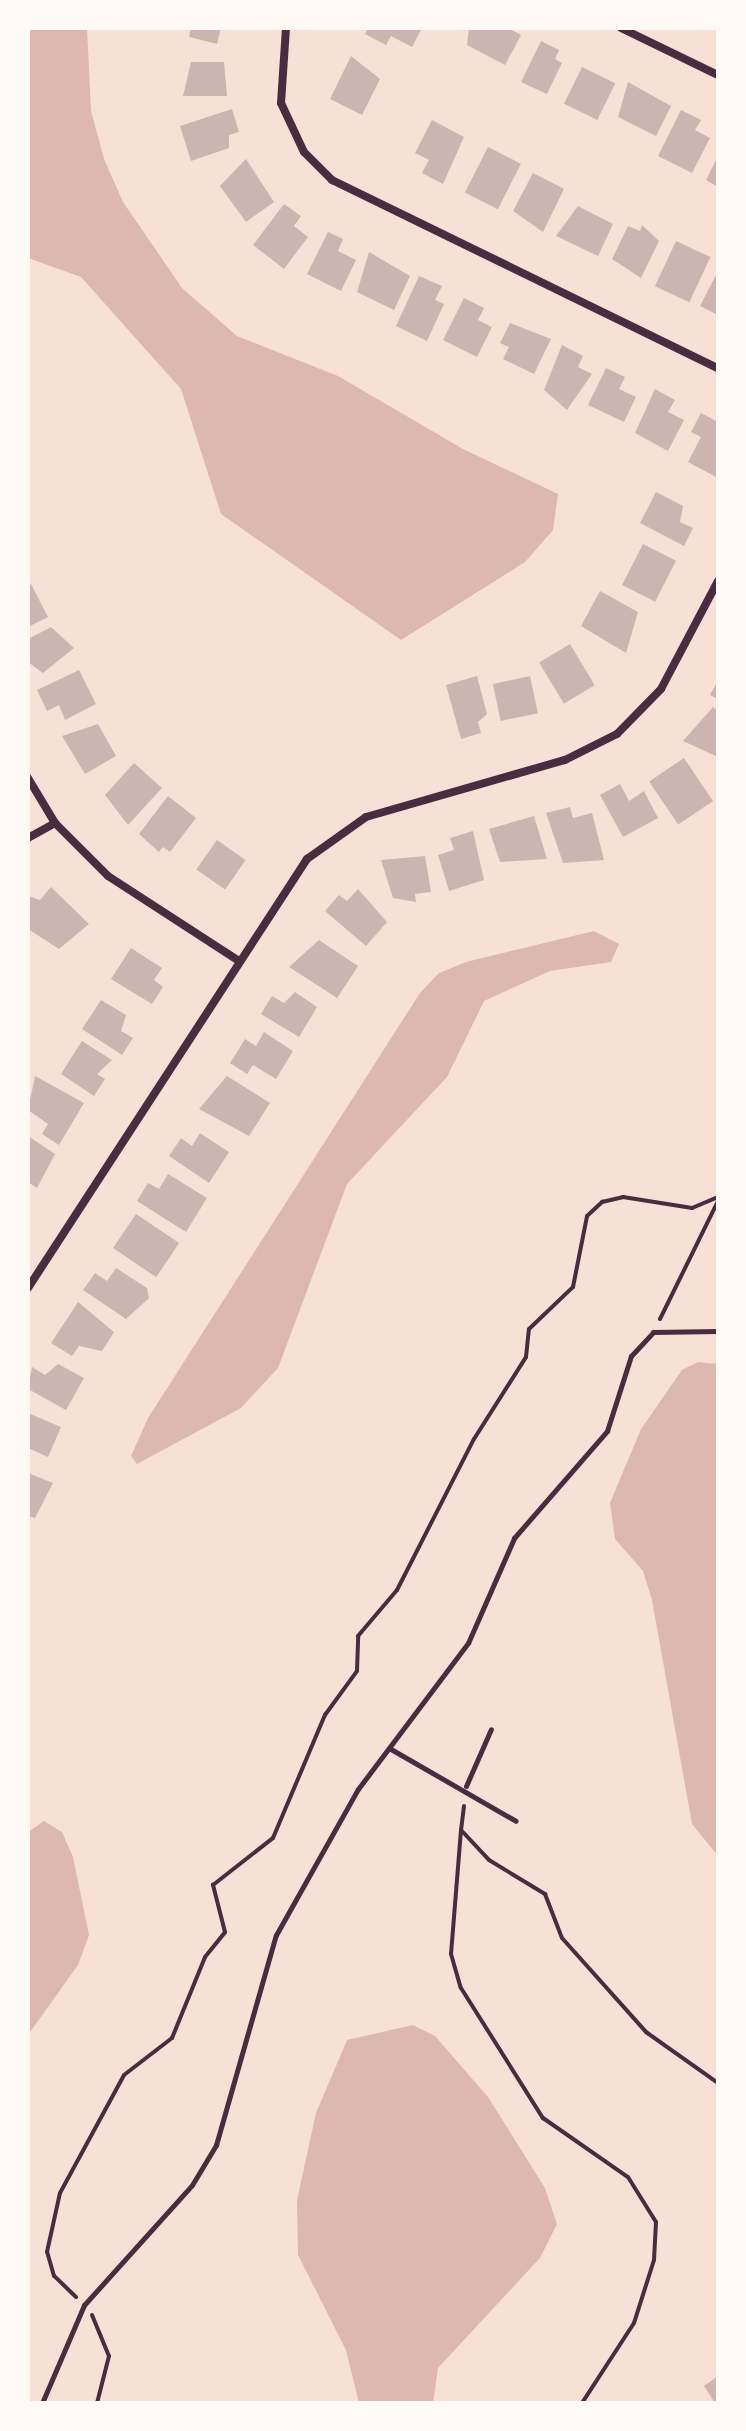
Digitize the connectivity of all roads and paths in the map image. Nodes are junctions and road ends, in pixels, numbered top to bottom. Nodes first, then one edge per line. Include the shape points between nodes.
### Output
1 (286, 28) edge
2 (621, 28) edge
3 (718, 75) edge
4 (718, 368) edge
5 (718, 581) edge
6 (28, 778) edge
7 (55, 823) junction
8 (28, 838) edge
9 (239, 961) junction
10 (718, 1199) edge
11 (28, 1288) edge
12 (718, 1331) edge
13 (653, 1332) junction
14 (491, 1729) dead end
15 (389, 1748) junction
16 (466, 1786) junction
17 (516, 1821) dead end
18 (461, 1830) junction
19 (718, 2083) edge
20 (84, 2305) junction
21 (42, 2403) edge
22 (97, 2403) edge
23 (582, 2403) edge

1 - 4 street via 281,103 304,152 332,180
2 - 3 street
5 - 9 street via 661,689 617,734 565,760 394,808 337,833 287,886
6 - 7 street
7 - 8 street
7 - 9 street via 108,876
9 - 11 street
10 - 13 path
10 - 20 path via 692,1208 623,1197 602,1202 587,1216 573,1287 529,1329 526,1357 474,1439 397,1590 358,1636 357,1671 325,1715 273,1838 213,1885 225,1932 205,1957 172,2038 124,2075 60,2193 49,2266
12 - 13 lane via 668,1326
13 - 15 lane via 631,1356 607,1431 514,1538 468,1643
14 - 16 lane
15 - 16 lane
15 - 20 lane via 358,1789 276,1935 216,2145 192,2185
16 - 17 lane
16 - 18 path
18 - 19 path via 489,1860 545,1894 562,1938 646,2032
18 - 23 path via 451,1954 461,1988 543,2118 628,2177 656,2222 654,2260 634,2323
20 - 21 lane
20 - 22 path via 109,2356

